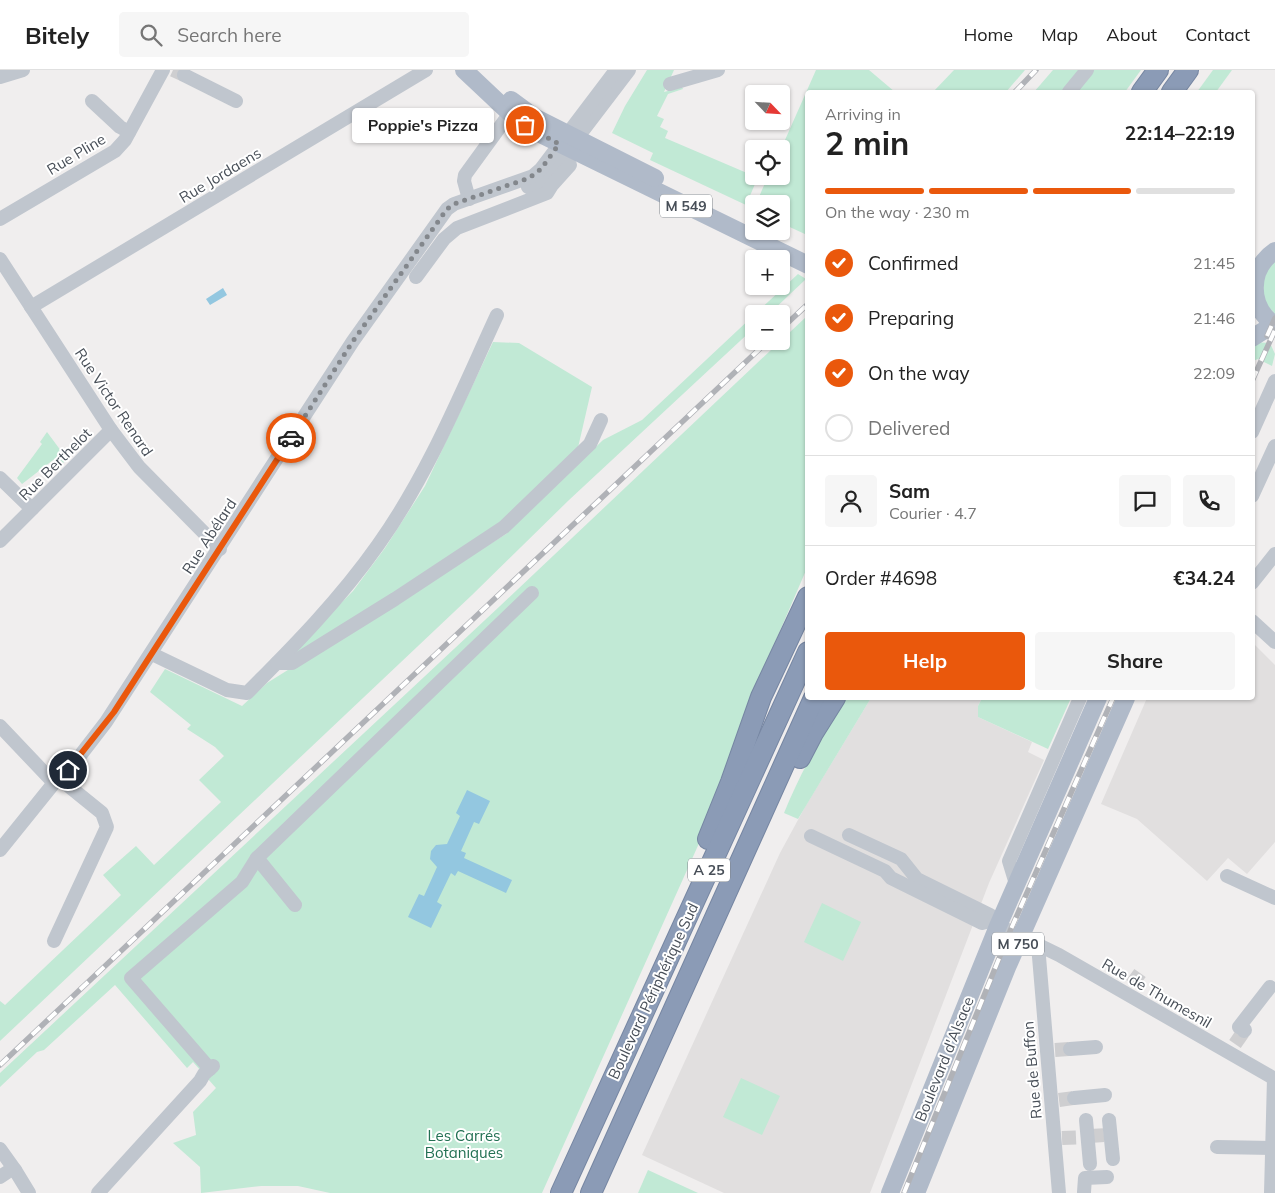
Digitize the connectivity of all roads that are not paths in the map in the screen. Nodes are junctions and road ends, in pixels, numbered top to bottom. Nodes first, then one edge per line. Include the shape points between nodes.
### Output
1 (23, 70) edge
2 (163, 70) edge
3 (426, 70) edge
4 (464, 70) edge
5 (479, 70) edge
6 (616, 70) edge
7 (629, 70) edge
8 (718, 70) edge
9 (1087, 70) edge
10 (1158, 70) edge
11 (1188, 70) edge
12 (184, 75) dead end
13 (0, 77) edge
14 (670, 84) dead end
15 (1071, 90) edge
16 (1143, 90) edge
17 (1173, 90) edge
18 (92, 101) dead end
19 (236, 102) dead end
20 (510, 113) junction
21 (129, 132) junction
22 (569, 146) junction
23 (470, 199) junction
24 (0, 219) edge
25 (745, 223) edge
26 (434, 230) junction
27 (776, 240) edge
28 (1275, 252) edge
29 (805, 258) edge
30 (0, 259) edge
31 (805, 259) edge
32 (1255, 274) edge
33 (416, 277) dead end
34 (1255, 300) edge
35 (31, 307) junction
36 (498, 316) dead end
37 (1275, 327) edge
38 (1255, 336) edge
39 (1275, 381) edge
40 (601, 420) dead end
41 (1255, 425) edge
42 (111, 430) junction
43 (1275, 446) edge
44 (0, 478) edge
45 (1255, 489) edge
46 (32, 509) junction
47 (0, 541) edge
48 (220, 549) junction
49 (1275, 554) edge
50 (1255, 579) edge
51 (532, 593) dead end
52 (805, 603) edge
53 (1255, 623) edge
54 (1275, 642) edge
55 (152, 654) junction
56 (805, 659) edge
57 (277, 662) junction
58 (813, 700) edge
59 (834, 700) edge
60 (1079, 700) edge
61 (1097, 700) edge
62 (1125, 700) edge
63 (0, 726) edge
64 (57, 781) junction
65 (849, 835) dead end
66 (811, 836) dead end
67 (0, 849) edge
68 (256, 858) junction
69 (1227, 876) dead end
70 (1016, 884) junction
71 (1275, 898) edge
72 (295, 905) dead end
73 (993, 924) junction
74 (1021, 937) junction
75 (54, 941) dead end
76 (1038, 945) junction
77 (1270, 987) dead end
78 (1244, 1031) tunnel mouth
79 (1096, 1047) dead end
80 (1070, 1049) tunnel mouth
81 (1274, 1079) edge
82 (608, 1087) junction
83 (1105, 1096) dead end
84 (1074, 1098) tunnel mouth
85 (633, 1100) junction
86 (1086, 1120) dead end
87 (1109, 1120) dead end
88 (1217, 1147) dead end
89 (1272, 1148) junction
90 (0, 1150) edge
91 (1112, 1159) dead end
92 (1090, 1164) dead end
93 (15, 1170) junction
94 (1107, 1176) dead end
95 (0, 1177) edge
96 (1084, 1192) edge
97 (29, 1193) edge
98 (98, 1193) edge
99 (561, 1193) edge
100 (591, 1193) edge
101 (890, 1193) edge
102 (916, 1193) edge
103 (1059, 1193) edge
104 (1271, 1193) edge

1 - 13 street
2 - 21 street, Rue Pline
3 - 35 street, Rue Jordaens
4 - 20 main road, M 549
5 - 22 main road, M 549 via 519,108
6 - 22 street
7 - 22 street
8 - 14 street
9 - 15 street
10 - 16 highway
11 - 17 highway
12 - 19 street
18 - 21 street
20 - 22 main road, M 549 via 530,129
20 - 23 street via 465,175
21 - 24 street, Rue Pline via 115,151
22 - 23 street, Rue Abélard via 533,176
22 - 25 main road, M 549
22 - 26 street, Rue Abélard via 542,181 452,214
22 - 31 main road, M 549
22 - 33 street via 547,193 456,228
23 - 26 street, Rue Abélard via 447,209
26 - 48 street, Rue Abélard via 353,341
27 - 29 main road, M 549
28 - 32 main road
30 - 35 street, Rue Victor Renard
34 - 37 main road
35 - 42 street, Rue Victor Renard
36 - 57 street via 427,466 397,516 349,584
37 - 38 main road
39 - 41 street
40 - 57 street via 590,444 504,528 292,663
42 - 46 street, Rue Berthelot
42 - 48 street, Rue Victor Renard via 145,475
43 - 45 street
44 - 46 street
46 - 47 street, Rue Berthelot
48 - 55 street, Rue Abélard
49 - 50 street
51 - 68 street
52 - 82 highway via 761,697 717,817 652,968
53 - 54 street
55 - 57 street via 227,690 247,693
55 - 64 street, Rue Abélard via 106,722
56 - 82 highway, Boulevard Périphérique Sud / A 25
58 - 85 highway, Boulevard Périphérique Sud / A 25
59 - 85 highway via 800,758 677,1033
60 - 70 street via 1009,861
61 - 70 main road, Boulevard d'Alsace / M 750
62 - 74 main road, Boulevard d'Alsace / M 750
63 - 64 street
64 - 67 street, Rue Abélard
64 - 75 street via 102,813 107,827
65 - 73 street via 901,859 917,879 990,914
66 - 73 street via 982,923
68 - 72 street
68 - 98 street via 242,882 131,978 211,1068
69 - 71 street
70 - 73 main road, Boulevard d'Alsace / M 750
73 - 74 street
73 - 101 main road, Boulevard d'Alsace / M 750
74 - 76 street, Rue de Thumesnil
74 - 102 main road, Boulevard d'Alsace / M 750
76 - 81 street, Rue de Thumesnil via 1129,989 1232,1048
76 - 103 street, Rue de Buffon via 1055,1100
77 - 78 street via 1239,1027
79 - 80 street
81 - 89 street
82 - 99 highway, Boulevard Périphérique Sud / A 25
83 - 84 street
85 - 100 highway, Boulevard Périphérique Sud / A 25
86 - 92 street
87 - 91 street
88 - 89 street
89 - 104 street
90 - 93 street
93 - 95 street
93 - 97 street
94 - 96 street via 1085,1178

